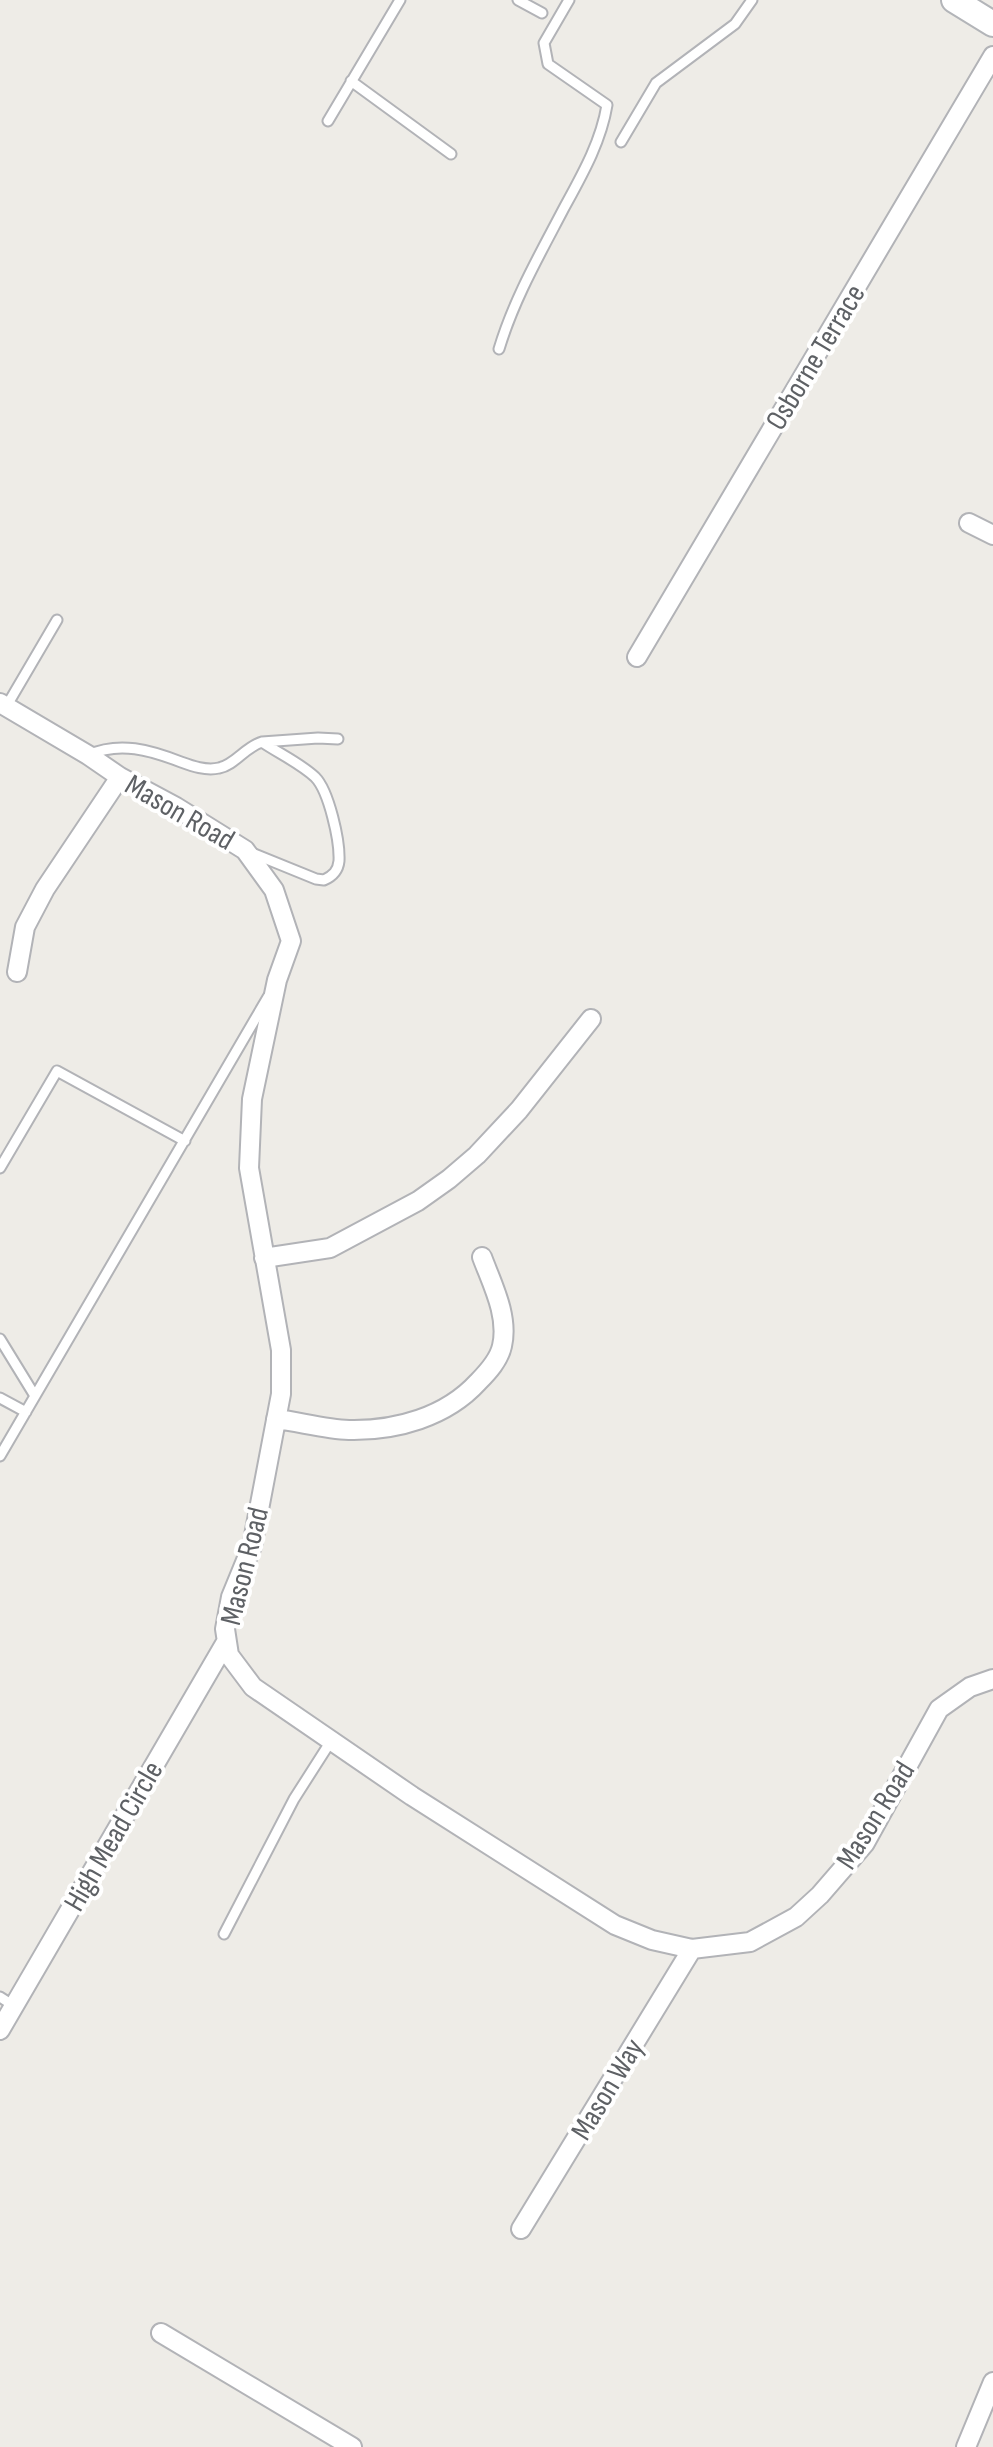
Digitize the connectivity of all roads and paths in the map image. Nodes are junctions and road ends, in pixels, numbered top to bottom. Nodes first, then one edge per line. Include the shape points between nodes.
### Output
1 (400, 0) edge
2 (518, 0) edge
3 (569, 0) edge
4 (752, 0) edge
5 (954, 0) edge
6 (542, 13) dead end
7 (993, 24) edge
8 (993, 56) edge
9 (351, 81) junction
10 (328, 121) dead end
11 (621, 142) dead end
12 (451, 154) dead end
13 (499, 349) dead end
14 (969, 523) dead end
15 (993, 535) edge
16 (57, 620) dead end
17 (637, 657) dead end
18 (3, 705) edge
19 (338, 739) dead end
20 (262, 742) junction
21 (88, 755) junction
22 (120, 777) junction
23 (245, 850) junction
24 (17, 972) dead end
25 (277, 980) junction
26 (591, 1019) dead end
27 (185, 1141) junction
28 (0, 1168) edge
29 (482, 1257) dead end
30 (264, 1258) junction
31 (0, 1339) edge
32 (35, 1396) junction
33 (0, 1398) edge
34 (26, 1412) junction
35 (276, 1419) junction
36 (0, 1456) edge
37 (226, 1642) junction
38 (993, 1679) edge
39 (331, 1741) junction
40 (224, 1934) dead end
41 (692, 1949) junction
42 (7, 2002) edge
43 (0, 2030) edge
44 (521, 2229) dead end
45 (161, 2333) dead end
46 (993, 2382) edge
47 (352, 2447) edge
48 (966, 2447) edge

1 - 9 lane
2 - 6 lane
3 - 13 lane via 544,43 548,64 607,105 603,129 523,286
4 - 11 lane via 735,24 656,83
5 - 7 street
8 - 17 street, Osborne Terrace
9 - 10 lane
9 - 12 lane
14 - 15 street
16 - 18 lane
18 - 21 street, Mason Road
19 - 20 lane
20 - 21 lane via 215,769 137,748 106,748
20 - 23 lane via 315,777 324,790 339,861 324,880
21 - 22 street, Mason Road
22 - 23 street, Mason Road
22 - 24 street via 38,902 25,927
23 - 25 street, Mason Road via 274,890 291,941
25 - 27 lane
25 - 30 street, Mason Road via 252,1099 249,1168
26 - 30 street via 519,1110 449,1179 330,1248
27 - 28 lane via 57,1071
27 - 32 lane
29 - 35 street via 503,1323 502,1347 467,1394 432,1415 396,1427 348,1430
30 - 35 street, Mason Road via 281,1350
31 - 32 lane
32 - 34 lane
33 - 34 lane
34 - 36 lane
35 - 37 street, Mason Road via 252,1546 231,1597
37 - 39 street, Mason Road via 229,1655 253,1687
37 - 42 street, High Mead Circle
38 - 41 street, Mason Road via 970,1687 939,1709 865,1843 812,1903 750,1942
39 - 40 lane via 294,1799
39 - 41 street, Mason Road via 615,1925
41 - 44 street, Mason Way
42 - 43 street, High Mead Circle
45 - 47 street
46 - 48 street

